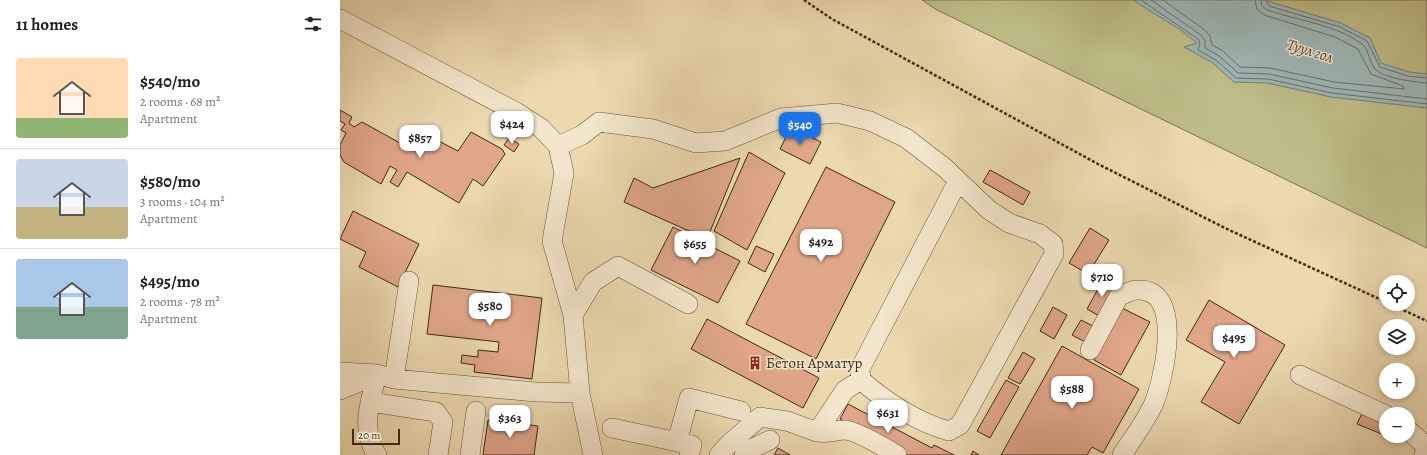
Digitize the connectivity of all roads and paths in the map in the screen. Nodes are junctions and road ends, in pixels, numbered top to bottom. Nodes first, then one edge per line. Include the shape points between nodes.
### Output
1 (804, 0) edge
2 (340, 19) edge
3 (558, 146) junction
4 (958, 181) junction
5 (409, 281) dead end
6 (1379, 299) edge
7 (688, 304) dead end
8 (1405, 311) edge
9 (573, 315) junction
10 (1427, 321) edge
11 (1090, 350) dead end
12 (340, 372) edge
13 (1300, 375) dead end
14 (385, 377) junction
15 (861, 380) junction
16 (340, 390) edge
17 (580, 393) junction
18 (370, 402) junction
19 (476, 411) dead end
20 (741, 412) dead end
21 (1379, 412) edge
22 (612, 428) dead end
23 (817, 432) junction
24 (1415, 437) edge
25 (770, 440) dead end
26 (683, 449) edge
27 (377, 455) edge
28 (438, 455) edge
29 (470, 455) edge
30 (593, 455) edge
31 (719, 455) edge
32 (744, 455) edge
33 (897, 455) edge
34 (1122, 455) edge
35 (1424, 455) edge

1 - 6 path via 832,19 1098,164 1227,229
2 - 3 street via 516,112 541,128
3 - 4 street via 582,135 599,122 653,130 696,143 725,141 781,118 837,113 870,121 906,138
3 - 9 street via 564,173 552,241
4 - 15 street via 860,369
4 - 15 street via 989,210 1009,223 1040,234 1052,244 1054,254 960,425 949,431 929,426 872,390
5 - 14 street
7 - 9 street via 618,266 593,282
8 - 10 path
9 - 17 street
11 - 34 street via 1119,296 1136,290 1147,291 1160,300 1167,320 1165,370 1154,404
12 - 14 street
13 - 21 street
14 - 16 street
14 - 17 street via 536,392
14 - 18 street
15 - 23 street via 845,390
17 - 30 street
18 - 27 street via 368,424 371,445
18 - 28 street via 436,412 443,422
19 - 29 street
20 - 26 street via 689,398
22 - 26 street
23 - 31 street via 787,421 760,418
23 - 33 street via 846,430
24 - 35 street via 1426,448
25 - 32 street

